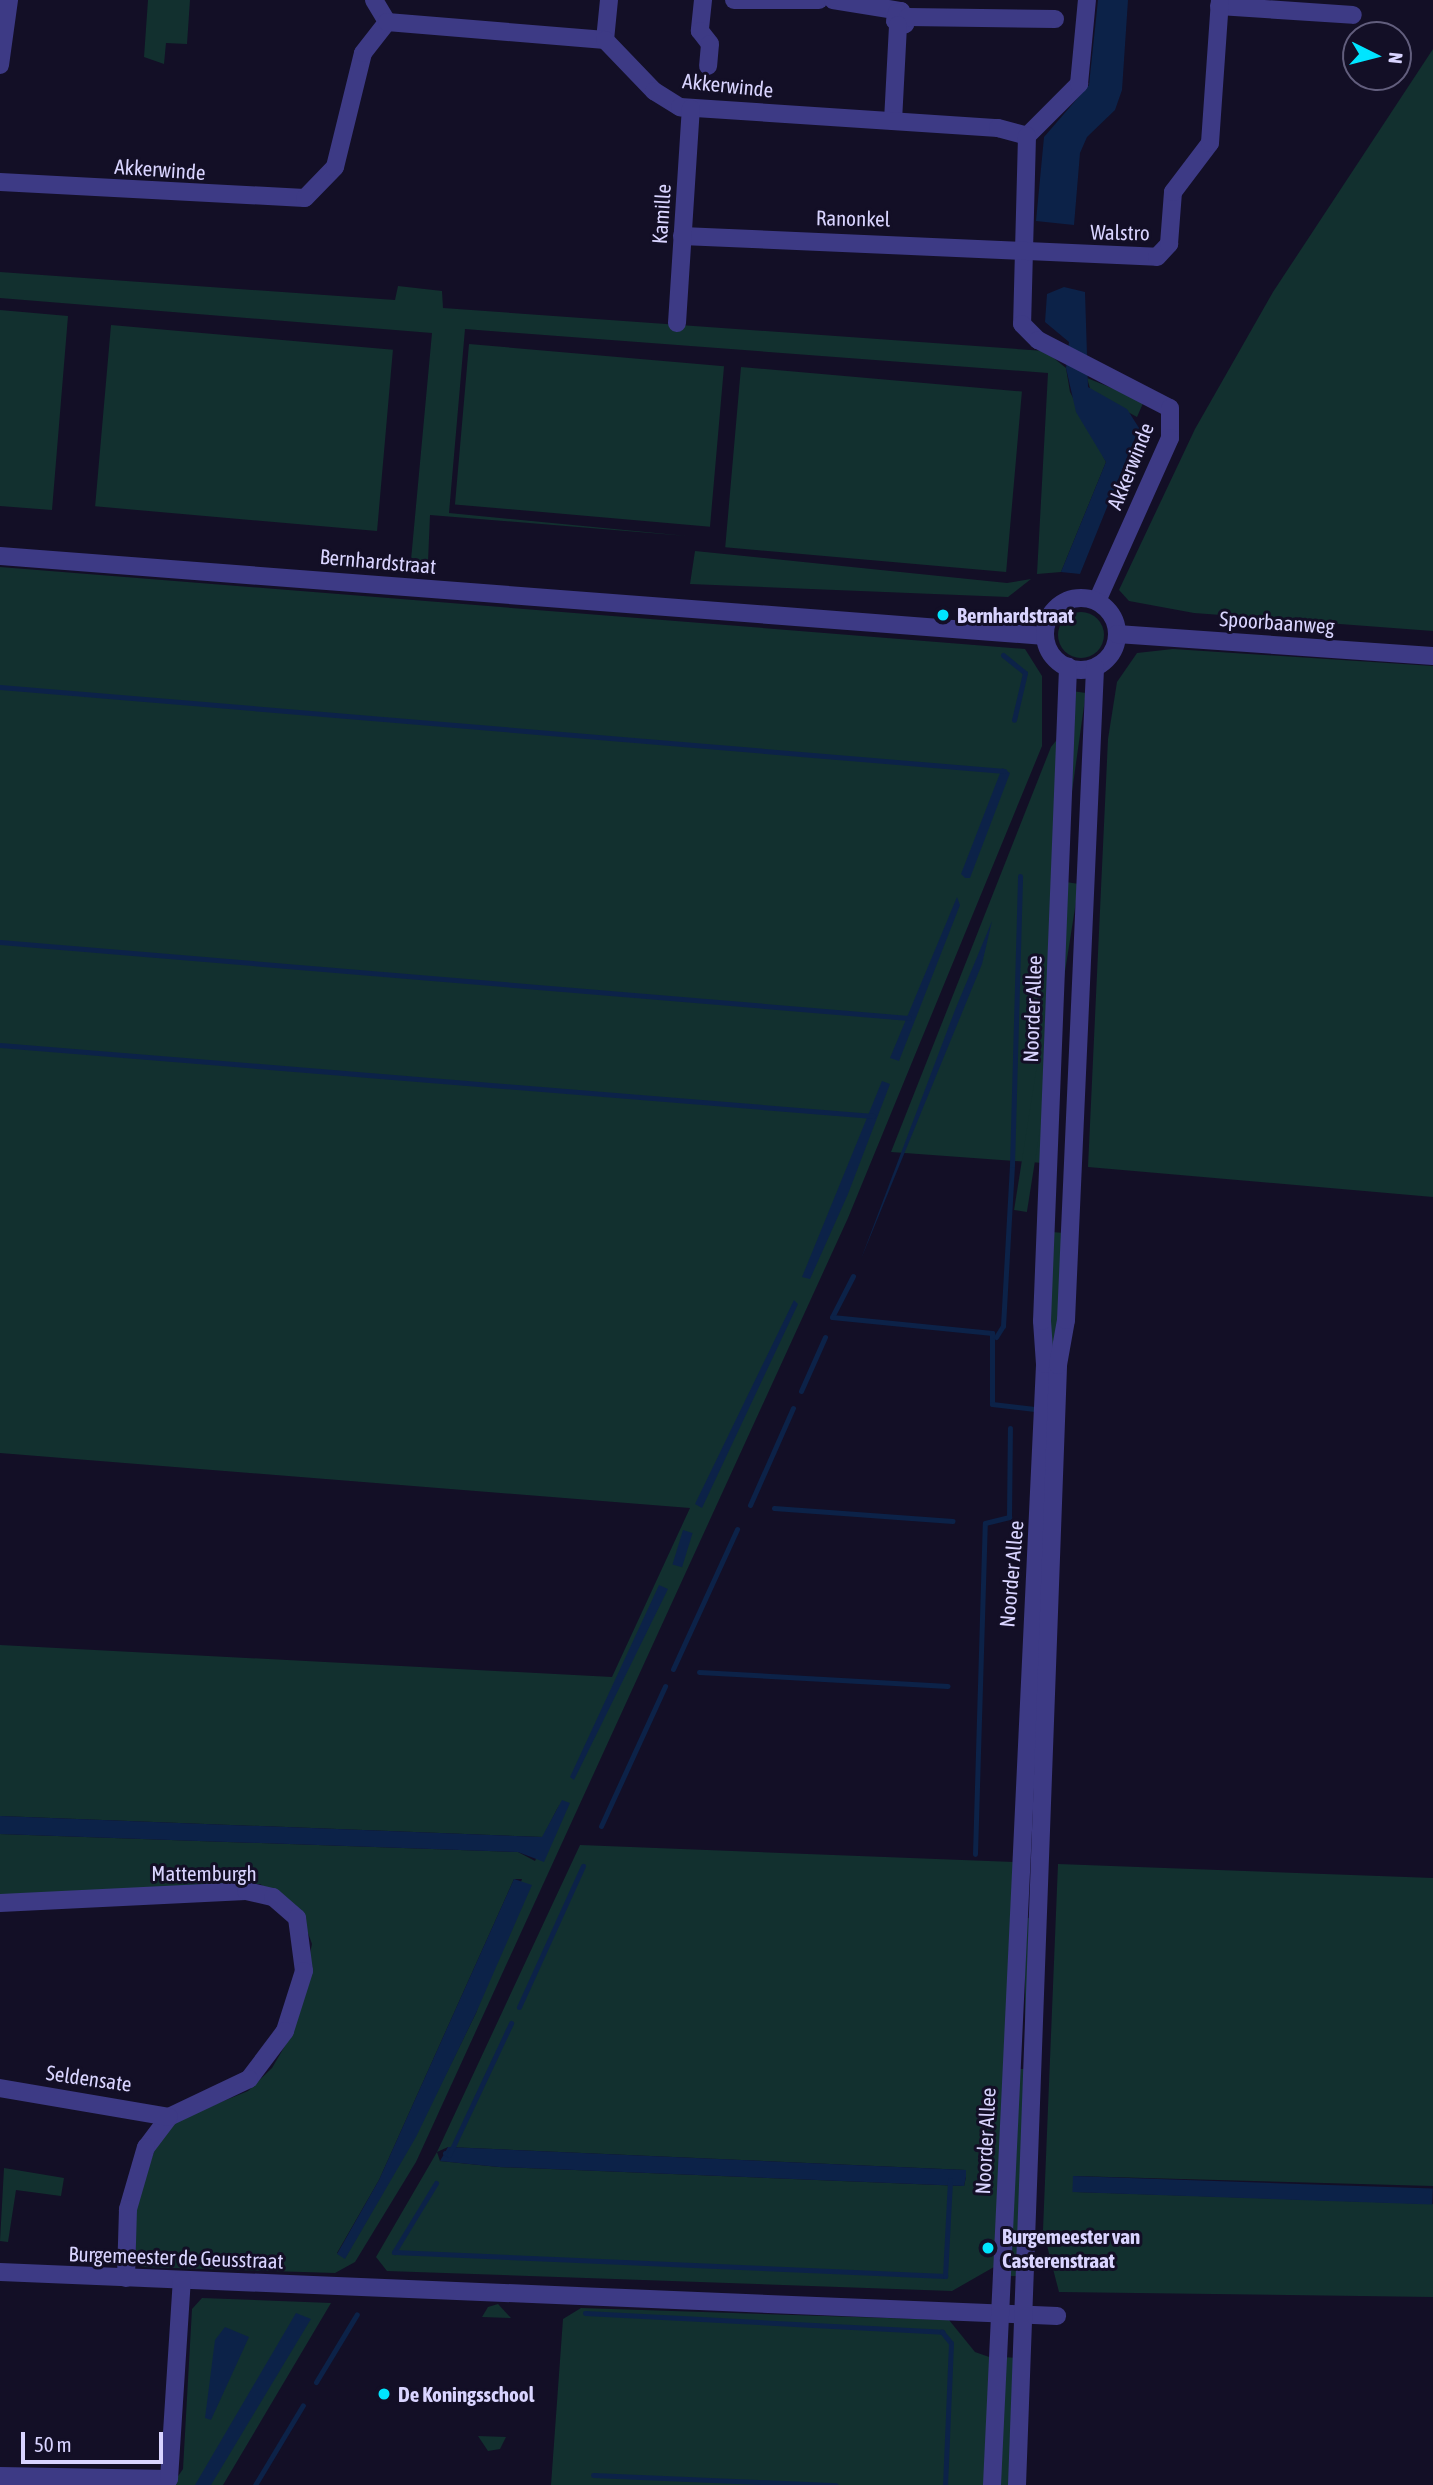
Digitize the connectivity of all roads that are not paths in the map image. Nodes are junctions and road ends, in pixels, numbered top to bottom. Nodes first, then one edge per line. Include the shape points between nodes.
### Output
1 (9, 0) edge
2 (374, 0) edge
3 (608, 0) edge
4 (703, 0) edge
5 (734, 0) edge
6 (819, 0) edge
7 (833, 0) edge
8 (1087, 0) edge
9 (1219, 3) edge
10 (1353, 15) dead end
11 (901, 18) junction
12 (1055, 19) dead end
13 (387, 22) junction
14 (605, 40) junction
15 (0, 65) edge
16 (708, 66) dead end
17 (691, 108) junction
18 (893, 121) junction
19 (1027, 136) junction
20 (0, 182) edge
21 (682, 236) junction
22 (1023, 250) junction
23 (677, 323) dead end
24 (0, 556) edge
25 (1097, 601) junction
26 (1117, 634) junction
27 (1045, 636) junction
28 (1433, 656) edge
29 (1068, 667) junction
30 (1095, 668) junction
31 (1023, 1788) junction
32 (1045, 1789) junction
33 (0, 1903) edge
34 (0, 2088) edge
35 (169, 2117) junction
36 (0, 2272) edge
37 (125, 2278) junction
38 (182, 2280) junction
39 (1000, 2313) junction
40 (1025, 2314) junction
41 (1057, 2316) dead end
42 (0, 2476) edge
43 (992, 2485) edge
44 (1017, 2485) edge

1 - 15 street
2 - 13 street
3 - 14 street
4 - 16 street via 701,32 710,44
5 - 6 street
7 - 11 street via 877,3
8 - 19 street via 1079,84
9 - 10 street, Walstro
9 - 22 street, Walstro via 1210,143 1173,192 1164,251 1149,258
11 - 12 street
11 - 18 street
13 - 14 street
13 - 20 street, Akkerwinde via 363,53 335,167 305,198
14 - 17 street, Akkerwinde via 667,102
17 - 18 street, Akkerwinde
17 - 21 street, Kamille
18 - 19 street, Akkerwinde via 998,128
19 - 22 street, Akkerwinde
21 - 22 street, Ranonkel
21 - 23 street, Kamille
22 - 25 street, Akkerwinde via 1022,324 1068,355 1161,400 1172,422
24 - 27 street, Bernhardstraat
25 - 26 street via 1114,617
25 - 27 street via 1078,597 1058,606
26 - 28 street, Spoorbaanweg
26 - 30 street via 1108,658
27 - 29 street via 1052,655
29 - 30 street
29 - 31 street, Noorder Allee via 1042,1321 1045,1364
30 - 32 street, Noorder Allee via 1066,1320 1058,1365
31 - 32 street
31 - 39 street, Noorder Allee
32 - 40 street, Noorder Allee
33 - 35 street, Mattemburgh via 246,1891 273,1897 297,1918 304,1971 276,2049 233,2090
34 - 35 street, Seldensate
35 - 37 street via 135,2173
36 - 37 street, Burgemeester de Geusstraat
37 - 38 street, Burgemeester de Geusstraat
38 - 39 street, Burgemeester de Geusstraat
38 - 42 street via 169,2479
39 - 40 street
39 - 43 street, Noorder Allee
40 - 41 street
40 - 44 street, Noorder Allee

